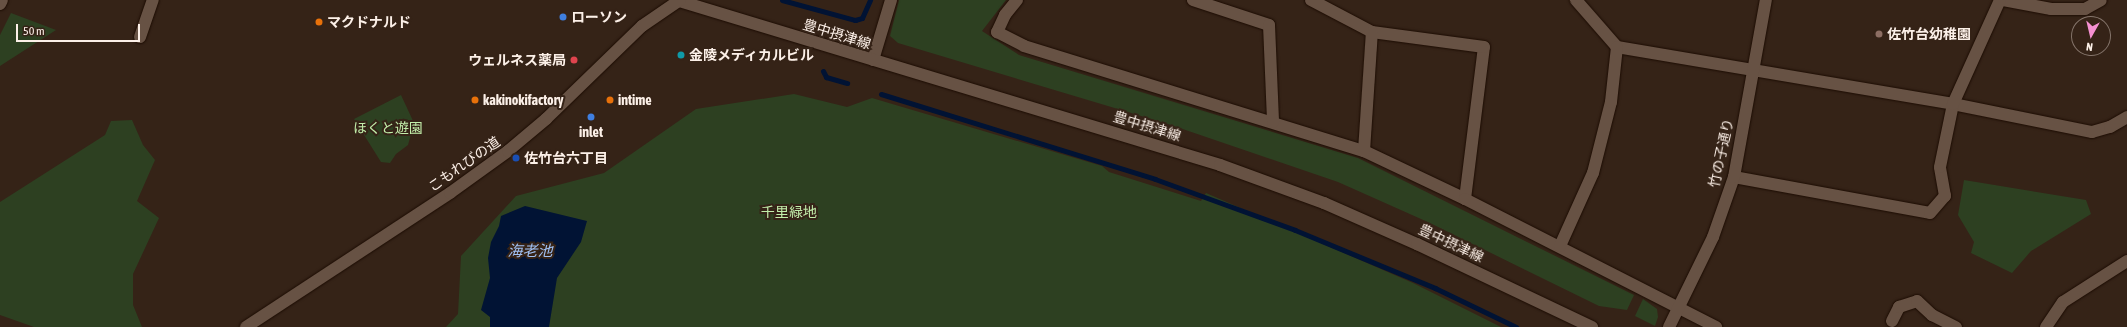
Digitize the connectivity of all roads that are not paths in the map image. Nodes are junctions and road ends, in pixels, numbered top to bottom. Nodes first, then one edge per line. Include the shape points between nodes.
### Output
1 (2, 0) edge
2 (153, 0) edge
3 (678, 0) edge
4 (891, 0) edge
5 (1017, 0) edge
6 (1193, 0) edge
7 (1311, 0) edge
8 (1576, 0) edge
9 (1766, 0) edge
10 (2000, 0) edge
11 (2004, 0) edge
12 (2102, 0) edge
13 (0, 4) edge
14 (1372, 32) junction
15 (140, 37) dead end
16 (1617, 47) junction
17 (873, 60) junction
18 (1752, 70) junction
19 (1953, 104) junction
20 (2127, 117) edge
21 (1273, 122) junction
22 (1364, 151) junction
23 (1734, 177) junction
24 (1465, 199) junction
25 (1560, 246) junction
26 (2127, 262) edge
27 (1679, 308) junction
28 (1892, 321) dead end
29 (246, 327) edge
30 (1592, 327) edge
31 (1670, 327) edge
32 (1716, 327) edge
33 (1956, 327) edge
34 (2046, 327) edge

1 - 13 street
2 - 15 street
3 - 17 street, 豊中摂津線
3 - 29 street, こもれびの道 via 642,26 546,119 508,151 450,193
4 - 17 street
5 - 21 street via 1005,14 997,32 1024,46
6 - 21 street via 1269,25
7 - 14 street
8 - 16 street
9 - 18 street, 竹の子通り
10 - 19 street
11 - 12 street via 2051,9 2086,9
14 - 22 street
14 - 24 street via 1484,48
16 - 18 street
16 - 25 street via 1611,102 1594,173
17 - 30 street, 豊中摂津線 via 1220,165 1316,200 1417,244
18 - 19 street
18 - 23 street, 竹の子通り
19 - 20 street via 2092,132 2110,127
19 - 23 street via 1940,167 1945,196 1930,213
21 - 22 street
22 - 24 street
23 - 27 street, 竹の子通り via 1713,237
24 - 25 street
25 - 27 street
26 - 34 street via 2063,302
27 - 31 street, 竹の子通り
27 - 32 street
28 - 33 street via 1899,307 1917,301 1932,315

